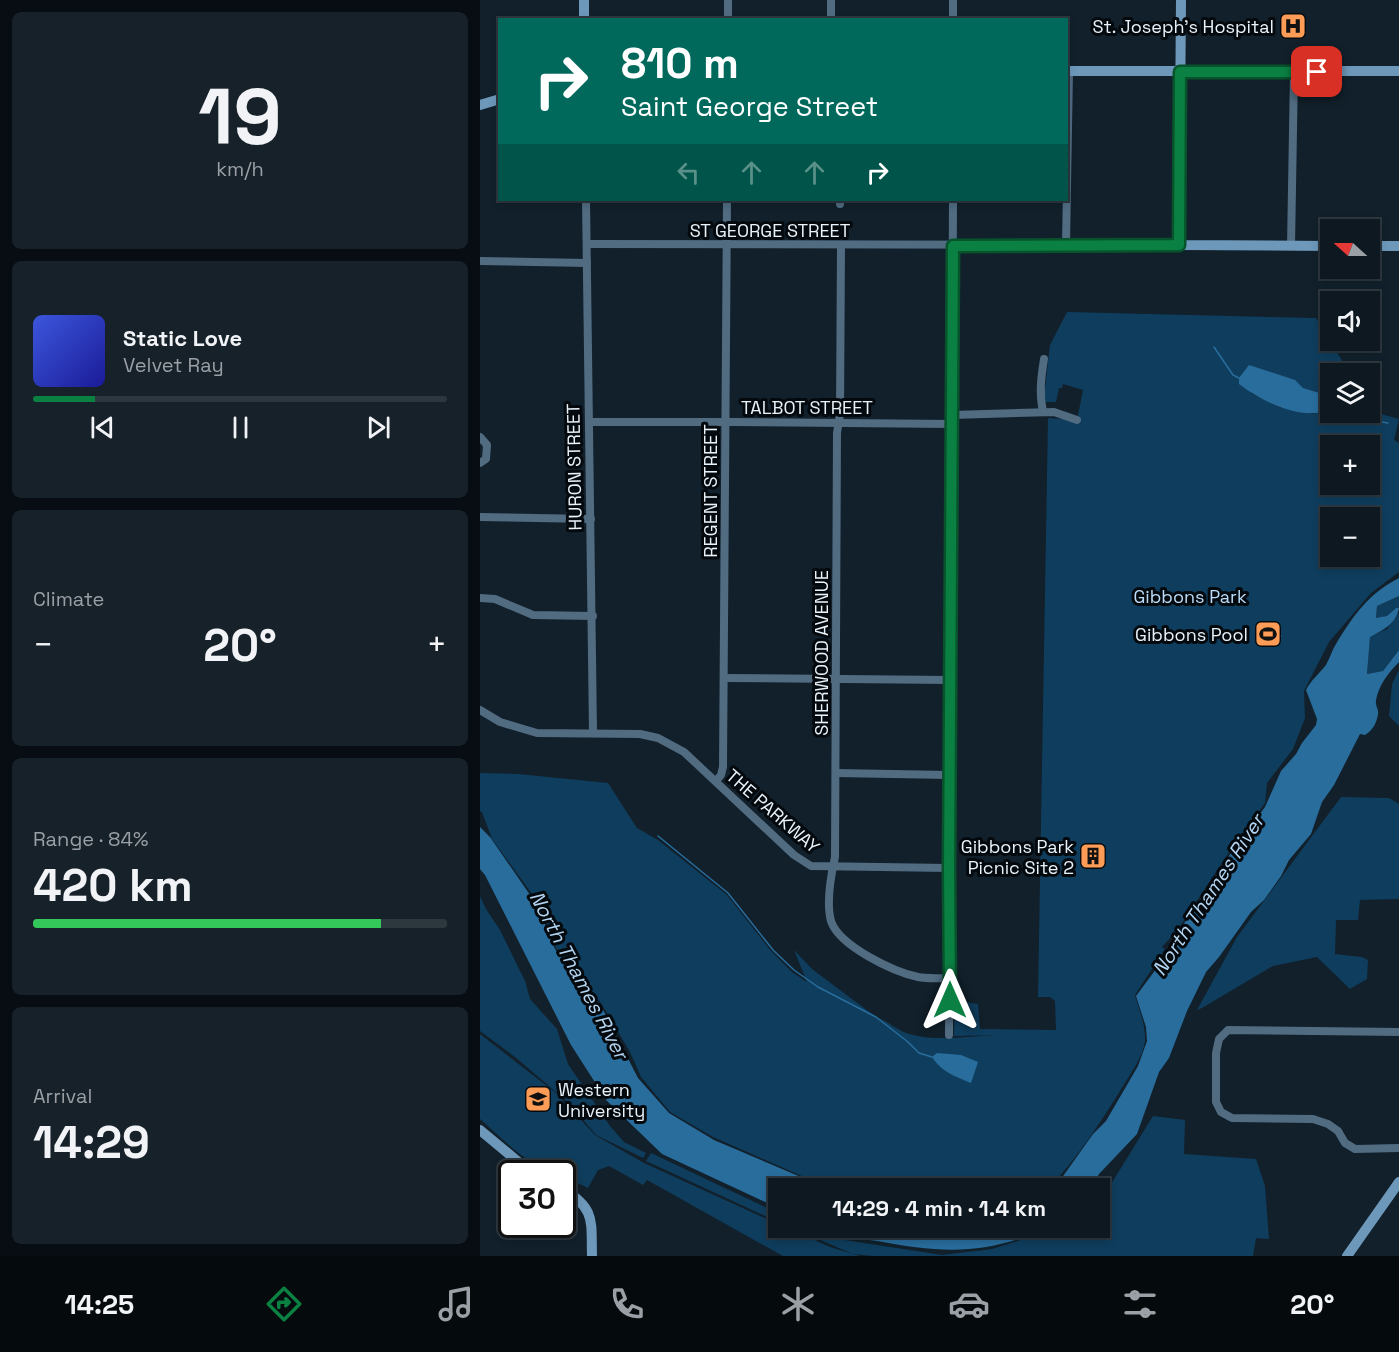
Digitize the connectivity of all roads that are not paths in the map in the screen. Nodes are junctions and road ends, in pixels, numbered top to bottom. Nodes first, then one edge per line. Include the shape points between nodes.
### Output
1 (584, 0) edge
2 (728, 0) edge
3 (831, 0) edge
4 (953, 0) edge
5 (1181, 0) edge
6 (584, 18) edge
7 (728, 18) edge
8 (831, 18) edge
9 (953, 18) edge
10 (1068, 71) edge
11 (1399, 71) edge
12 (1180, 72) junction
13 (1294, 72) junction
14 (498, 100) edge
15 (480, 105) edge
16 (586, 201) edge
17 (727, 201) edge
18 (953, 201) edge
19 (1066, 201) edge
20 (587, 244) junction
21 (1066, 244) junction
22 (727, 245) junction
23 (1179, 245) junction
24 (841, 246) junction
25 (953, 246) junction
26 (1291, 246) junction
27 (1320, 246) edge
28 (1380, 246) edge
29 (1399, 246) edge
30 (480, 261) edge
31 (587, 263) junction
32 (1044, 360) dead end
33 (1043, 412) junction
34 (952, 415) junction
35 (1077, 420) dead end
36 (590, 422) junction
37 (726, 422) junction
38 (839, 422) junction
39 (952, 424) junction
40 (480, 437) edge
41 (480, 463) edge
42 (480, 517) edge
43 (591, 519) junction
44 (480, 598) edge
45 (593, 616) junction
46 (725, 678) junction
47 (836, 679) junction
48 (950, 680) junction
49 (480, 710) edge
50 (592, 733) junction
51 (836, 773) junction
52 (949, 775) junction
53 (716, 781) junction
54 (832, 867) junction
55 (949, 868) junction
56 (950, 978) junction
57 (1399, 1032) edge
58 (949, 1035) dead end
59 (480, 1130) edge
60 (1399, 1148) edge
61 (516, 1160) edge
62 (1399, 1182) edge
63 (576, 1196) edge
64 (592, 1256) edge
65 (1347, 1256) edge

1 - 6 street
2 - 7 street
3 - 8 street
4 - 9 street
5 - 12 street
10 - 12 street
11 - 13 street
12 - 13 street
12 - 23 street
13 - 26 street
14 - 15 street
16 - 20 street, HURON STREET
17 - 22 street, REGENT STREET
18 - 25 street
19 - 21 street
20 - 22 street, ST GEORGE STREET
20 - 31 street, HURON STREET
21 - 23 street, ST GEORGE STREET
21 - 25 street, ST GEORGE STREET
22 - 24 street, ST GEORGE STREET
22 - 37 street, REGENT STREET
23 - 26 street
24 - 25 street, ST GEORGE STREET
24 - 38 street, SHERWOOD AVENUE
25 - 34 street
26 - 27 street
28 - 29 street
30 - 31 street
31 - 36 street, HURON STREET
32 - 33 street via 1040,390
33 - 34 street
33 - 35 street
34 - 39 street
36 - 37 street, TALBOT STREET
36 - 43 street, HURON STREET
37 - 38 street, TALBOT STREET
37 - 46 street, REGENT STREET
38 - 39 street, TALBOT STREET
38 - 47 street, SHERWOOD AVENUE
39 - 48 street
40 - 41 street via 487,445 486,459
42 - 43 street
43 - 45 street, HURON STREET
44 - 45 street via 495,599 533,615
45 - 50 street, HURON STREET
46 - 47 street
46 - 53 street, REGENT STREET via 723,768
47 - 48 street
47 - 51 street, SHERWOOD AVENUE
48 - 52 street
49 - 50 street, THE PARKWAY via 500,722 537,733
50 - 53 street, THE PARKWAY via 658,738 684,752
51 - 52 street
51 - 54 street, SHERWOOD AVENUE
52 - 55 street
53 - 54 street, THE PARKWAY via 803,862
54 - 55 street, THE PARKWAY
54 - 56 street, SHERWOOD AVENUE via 831,919 843,940 892,969 918,977
55 - 56 street
56 - 58 street
57 - 60 street via 1228,1030 1219,1039 1216,1053 1216,1102 1221,1112 1232,1118 1313,1119 1338,1131 1345,1143 1355,1149
59 - 61 street
62 - 65 street
63 - 64 street via 590,1215

